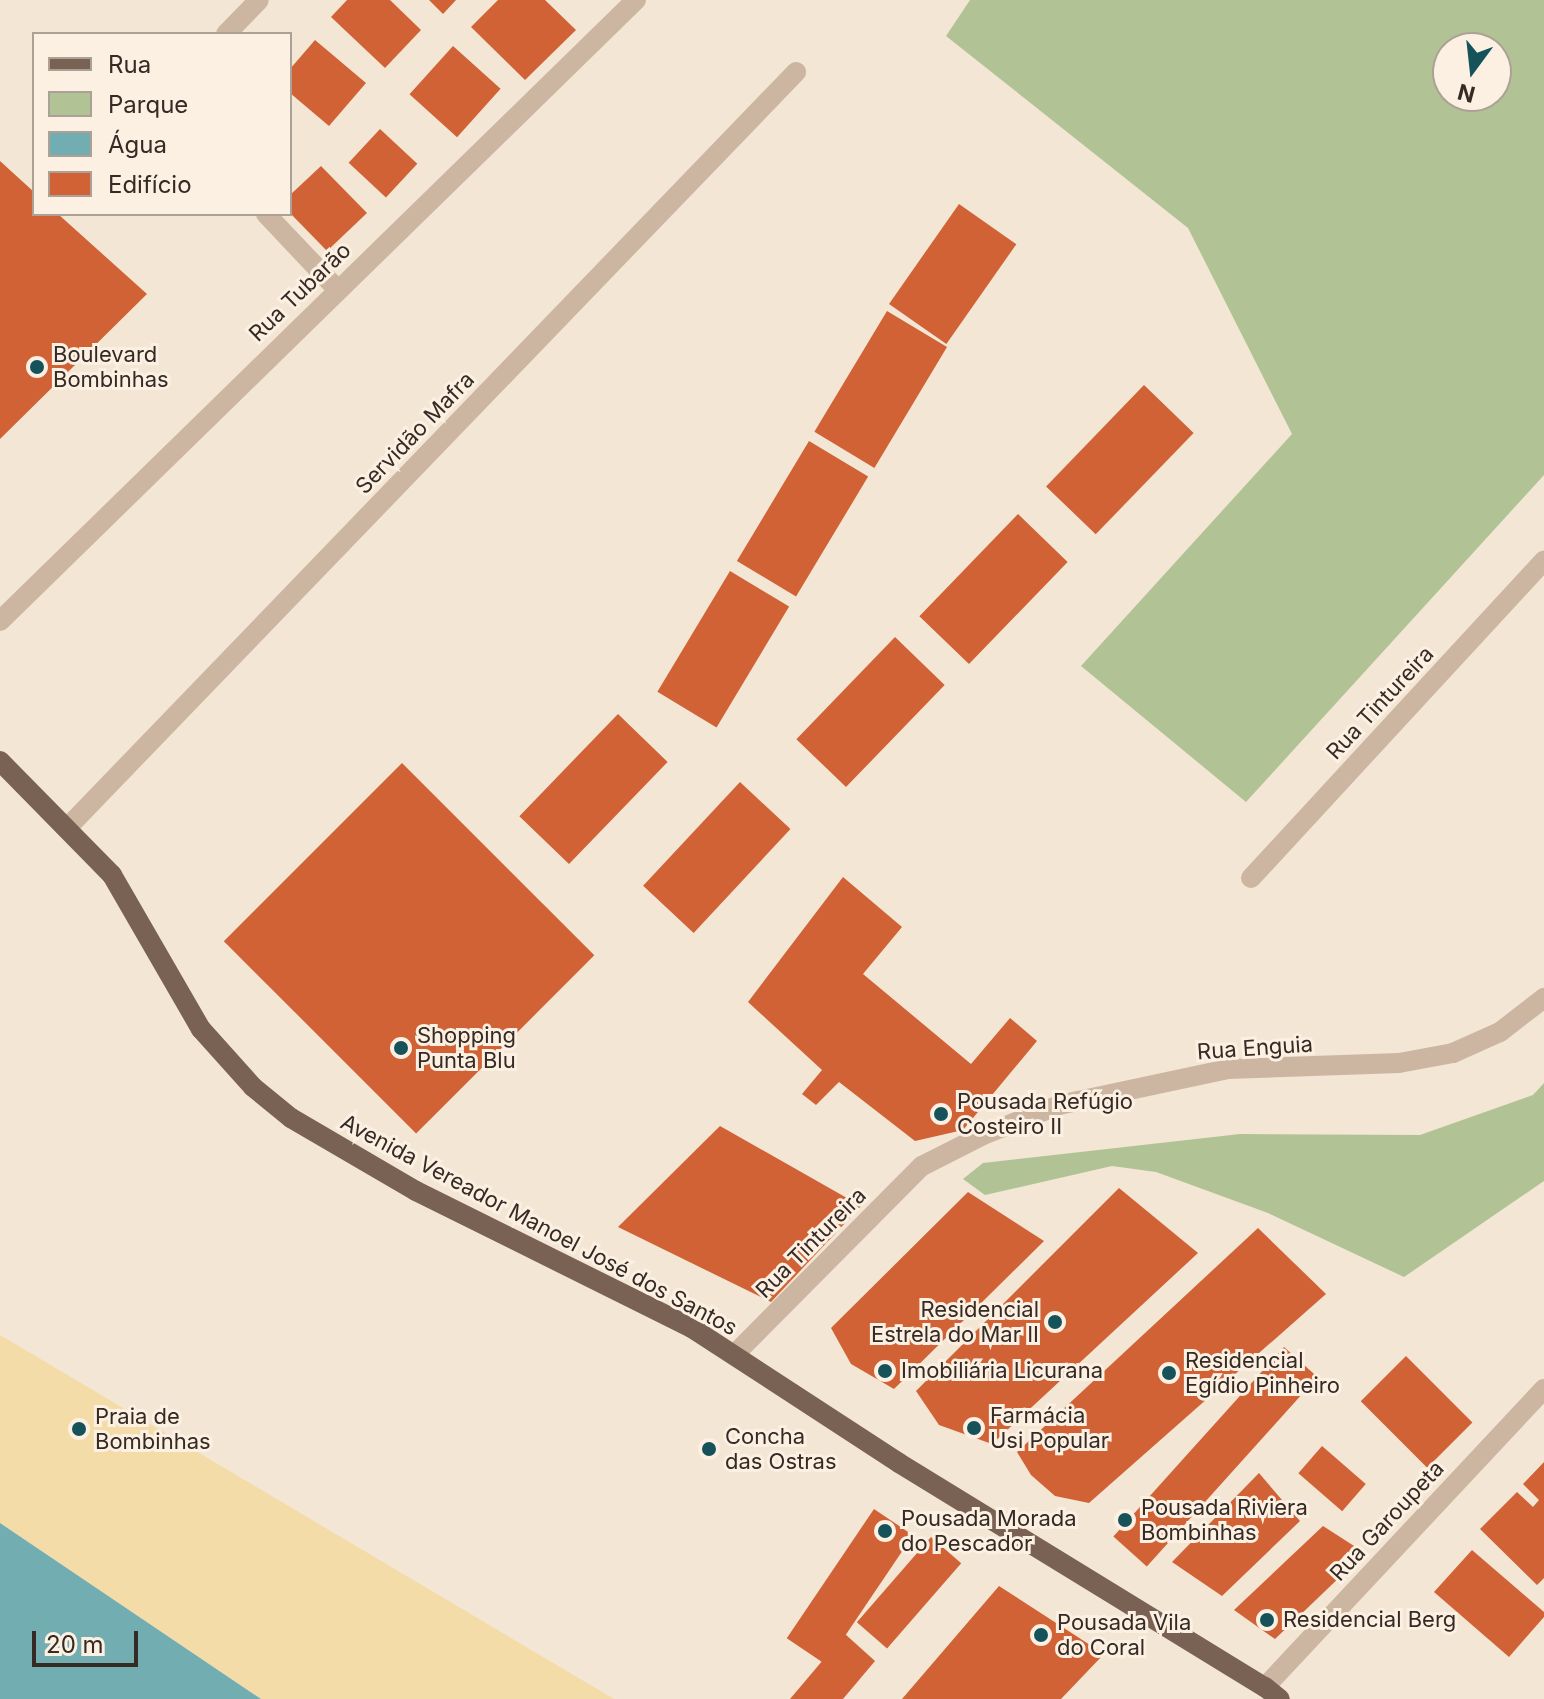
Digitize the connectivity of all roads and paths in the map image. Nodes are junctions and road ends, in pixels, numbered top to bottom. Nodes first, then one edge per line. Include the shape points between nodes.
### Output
1 (259, 0) edge
2 (636, 0) edge
3 (228, 32) edge
4 (796, 72) dead end
5 (268, 216) edge
6 (337, 289) junction
7 (1544, 561) edge
8 (0, 621) edge
9 (0, 761) edge
10 (68, 827) junction
11 (1251, 878) dead end
12 (1544, 998) edge
13 (922, 1166) joint
14 (735, 1354) junction
15 (1544, 1389) edge
16 (1272, 1693) edge

1 - 3 street
2 - 6 street, Rua Tubarão
4 - 10 street, Servidão Mafra
5 - 6 street
6 - 8 street, Rua Tubarão
7 - 11 street, Rua Tintureira
9 - 10 main road, Avenida Vereador Manoel José dos Santos
10 - 14 main road, Avenida Vereador Manoel José dos Santos via 112,875 201,1029 291,1118 416,1191 621,1290
12 - 13 street, Rua Enguia via 1500,1032 1453,1053 1399,1063 1228,1069 1124,1088 1059,1105
13 - 14 street, Rua Tintureira
14 - 16 main road, Avenida Vereador Manoel José dos Santos via 899,1463
15 - 16 street, Rua Garoupeta

